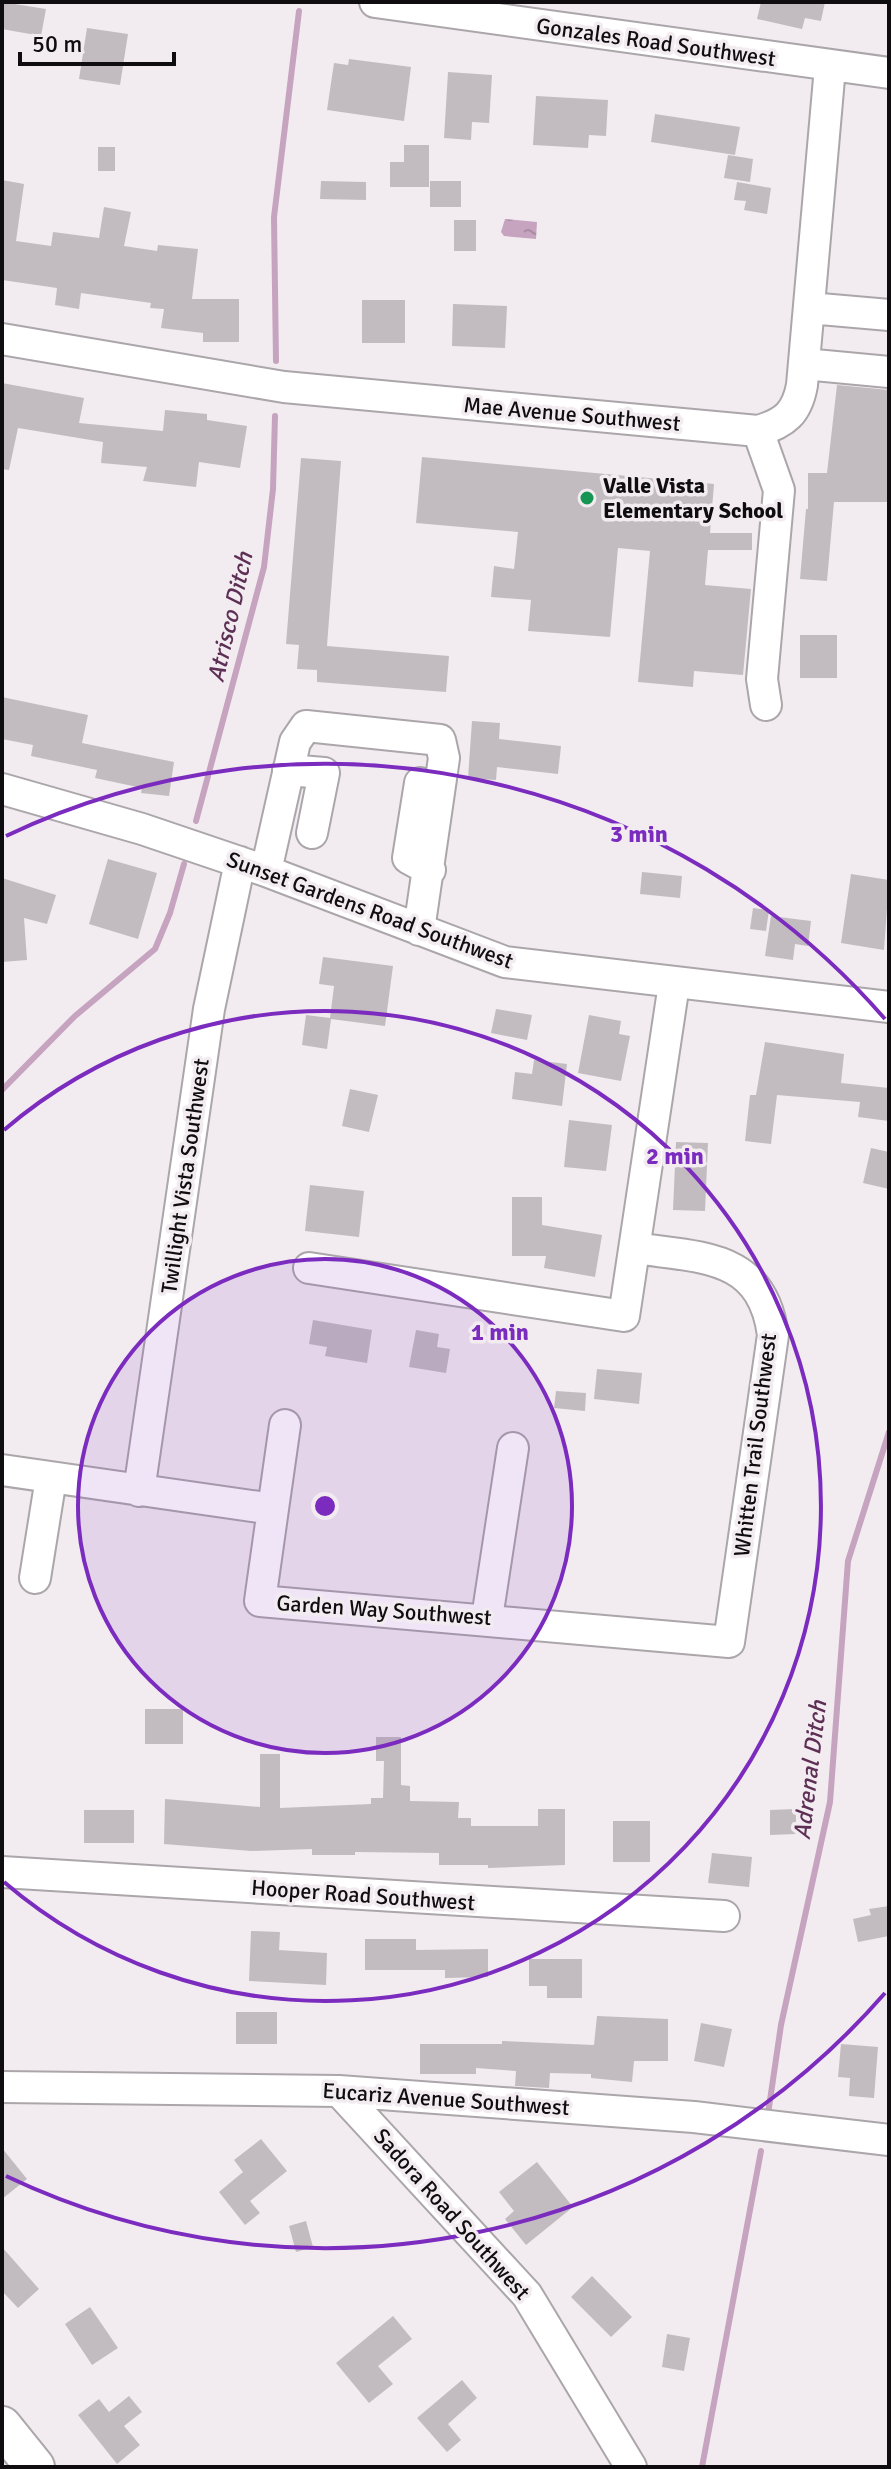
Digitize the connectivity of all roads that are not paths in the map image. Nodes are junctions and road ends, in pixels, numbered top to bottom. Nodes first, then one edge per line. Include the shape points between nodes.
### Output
1 (378, 2) edge
2 (508, 11) edge
3 (830, 67) junction
4 (889, 73) edge
5 (809, 308) junction
6 (889, 315) edge
7 (2, 339) edge
8 (804, 364) junction
9 (889, 372) edge
10 (758, 431) junction
11 (766, 705) dead end
12 (288, 770) junction
13 (420, 783) dead end
14 (2, 789) edge
15 (312, 833) dead end
16 (245, 864) junction
17 (419, 864) junction
18 (419, 930) junction
19 (674, 984) junction
20 (889, 1007) edge
21 (635, 1248) junction
22 (309, 1268) dead end
23 (285, 1425) dead end
24 (513, 1448) dead end
25 (2, 1470) edge
26 (51, 1478) junction
27 (139, 1491) junction
28 (273, 1509) junction
29 (35, 1578) dead end
30 (487, 1618) junction
31 (729, 1642) joint
32 (2, 1872) edge
33 (724, 1916) dead end
34 (2, 2087) edge
35 (339, 2091) junction
36 (889, 2140) edge
37 (2, 2426) edge
38 (35, 2467) edge
39 (631, 2467) edge

1 - 2 street, Gonzales Road Southwest
2 - 3 street, Gonzales Road Southwest
3 - 4 street, Gonzales Road Southwest
3 - 5 street
5 - 6 street
5 - 8 street
7 - 10 street, Mae Avenue Southwest via 284,387
8 - 9 street
8 - 10 street via 793,414
10 - 11 street via 779,490 762,679
12 - 15 street via 324,773
12 - 16 street, Twillight Vista Southwest
12 - 17 street, Twillight Vista Southwest via 295,742 306,726 440,740 444,758
13 - 17 street
14 - 16 street, Sunset Gardens Road Southwest
16 - 18 street, Sunset Gardens Road Southwest
16 - 27 street, Twillight Vista Southwest via 209,1009
17 - 18 street
18 - 19 street, Sunset Gardens Road Southwest via 505,962
19 - 20 street, Sunset Gardens Road Southwest
19 - 21 street
21 - 22 street via 624,1316
21 - 31 street, Whitten Trail Southwest via 720,1261 743,1272 769,1310 773,1335
23 - 28 street
24 - 30 street
25 - 26 street
26 - 27 street
26 - 29 street
27 - 28 street
28 - 30 street, Garden Way Southwest via 260,1601
30 - 31 street, Garden Way Southwest
32 - 33 street, Hooper Road Southwest
34 - 35 street, Eucariz Avenue Southwest
35 - 36 street, Eucariz Avenue Southwest via 680,2116
35 - 39 street, Sadora Road Southwest via 527,2295
37 - 38 main road

